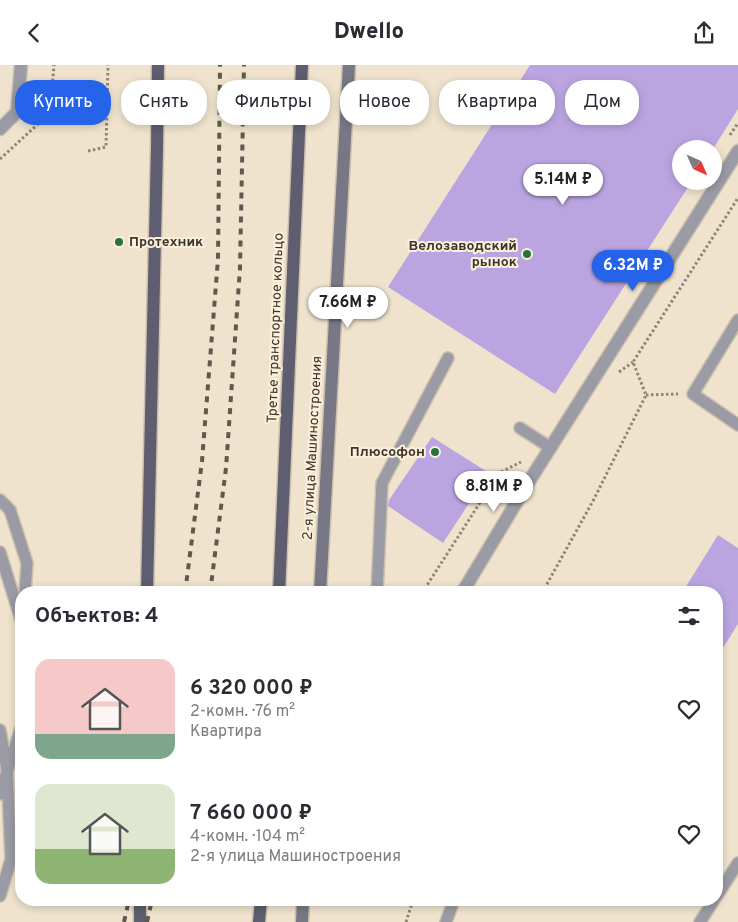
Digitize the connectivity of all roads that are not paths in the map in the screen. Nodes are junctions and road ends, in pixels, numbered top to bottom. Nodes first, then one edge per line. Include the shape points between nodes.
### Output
1 (20, 65) edge
2 (158, 65) edge
3 (302, 65) edge
4 (350, 65) edge
5 (0, 129) edge
6 (738, 151) edge
7 (738, 320) edge
8 (448, 359) dead end
9 (738, 425) edge
10 (520, 428) dead end
11 (550, 448) junction
12 (0, 500) edge
13 (0, 552) edge
14 (25, 586) edge
15 (147, 586) edge
16 (279, 586) edge
17 (320, 586) edge
18 (377, 586) edge
19 (466, 586) edge
20 (15, 601) edge
21 (0, 730) edge
22 (15, 746) edge
23 (7, 770) junction
24 (0, 794) edge
25 (738, 863) edge
26 (723, 886) edge
27 (0, 896) edge
28 (140, 906) edge
29 (260, 906) edge
30 (303, 906) edge
31 (452, 906) edge
32 (710, 906) edge
33 (140, 922) edge
34 (259, 922) edge
35 (302, 922) edge
36 (446, 922) edge
37 (700, 922) edge

1 - 5 street via 18,112
2 - 15 main road
3 - 16 main road, Третье транспортное кольцо
4 - 17 main road, 2-я улица Машиностроения
6 - 11 street
7 - 9 lane via 693,394
8 - 18 lane via 382,483
10 - 11 lane
11 - 19 street
12 - 14 lane via 10,510 27,563
13 - 20 lane
21 - 23 lane
22 - 23 lane
23 - 24 lane
23 - 27 lane via 11,859
25 - 26 lane
28 - 33 main road
29 - 34 main road
30 - 35 main road
31 - 36 lane
32 - 37 lane

